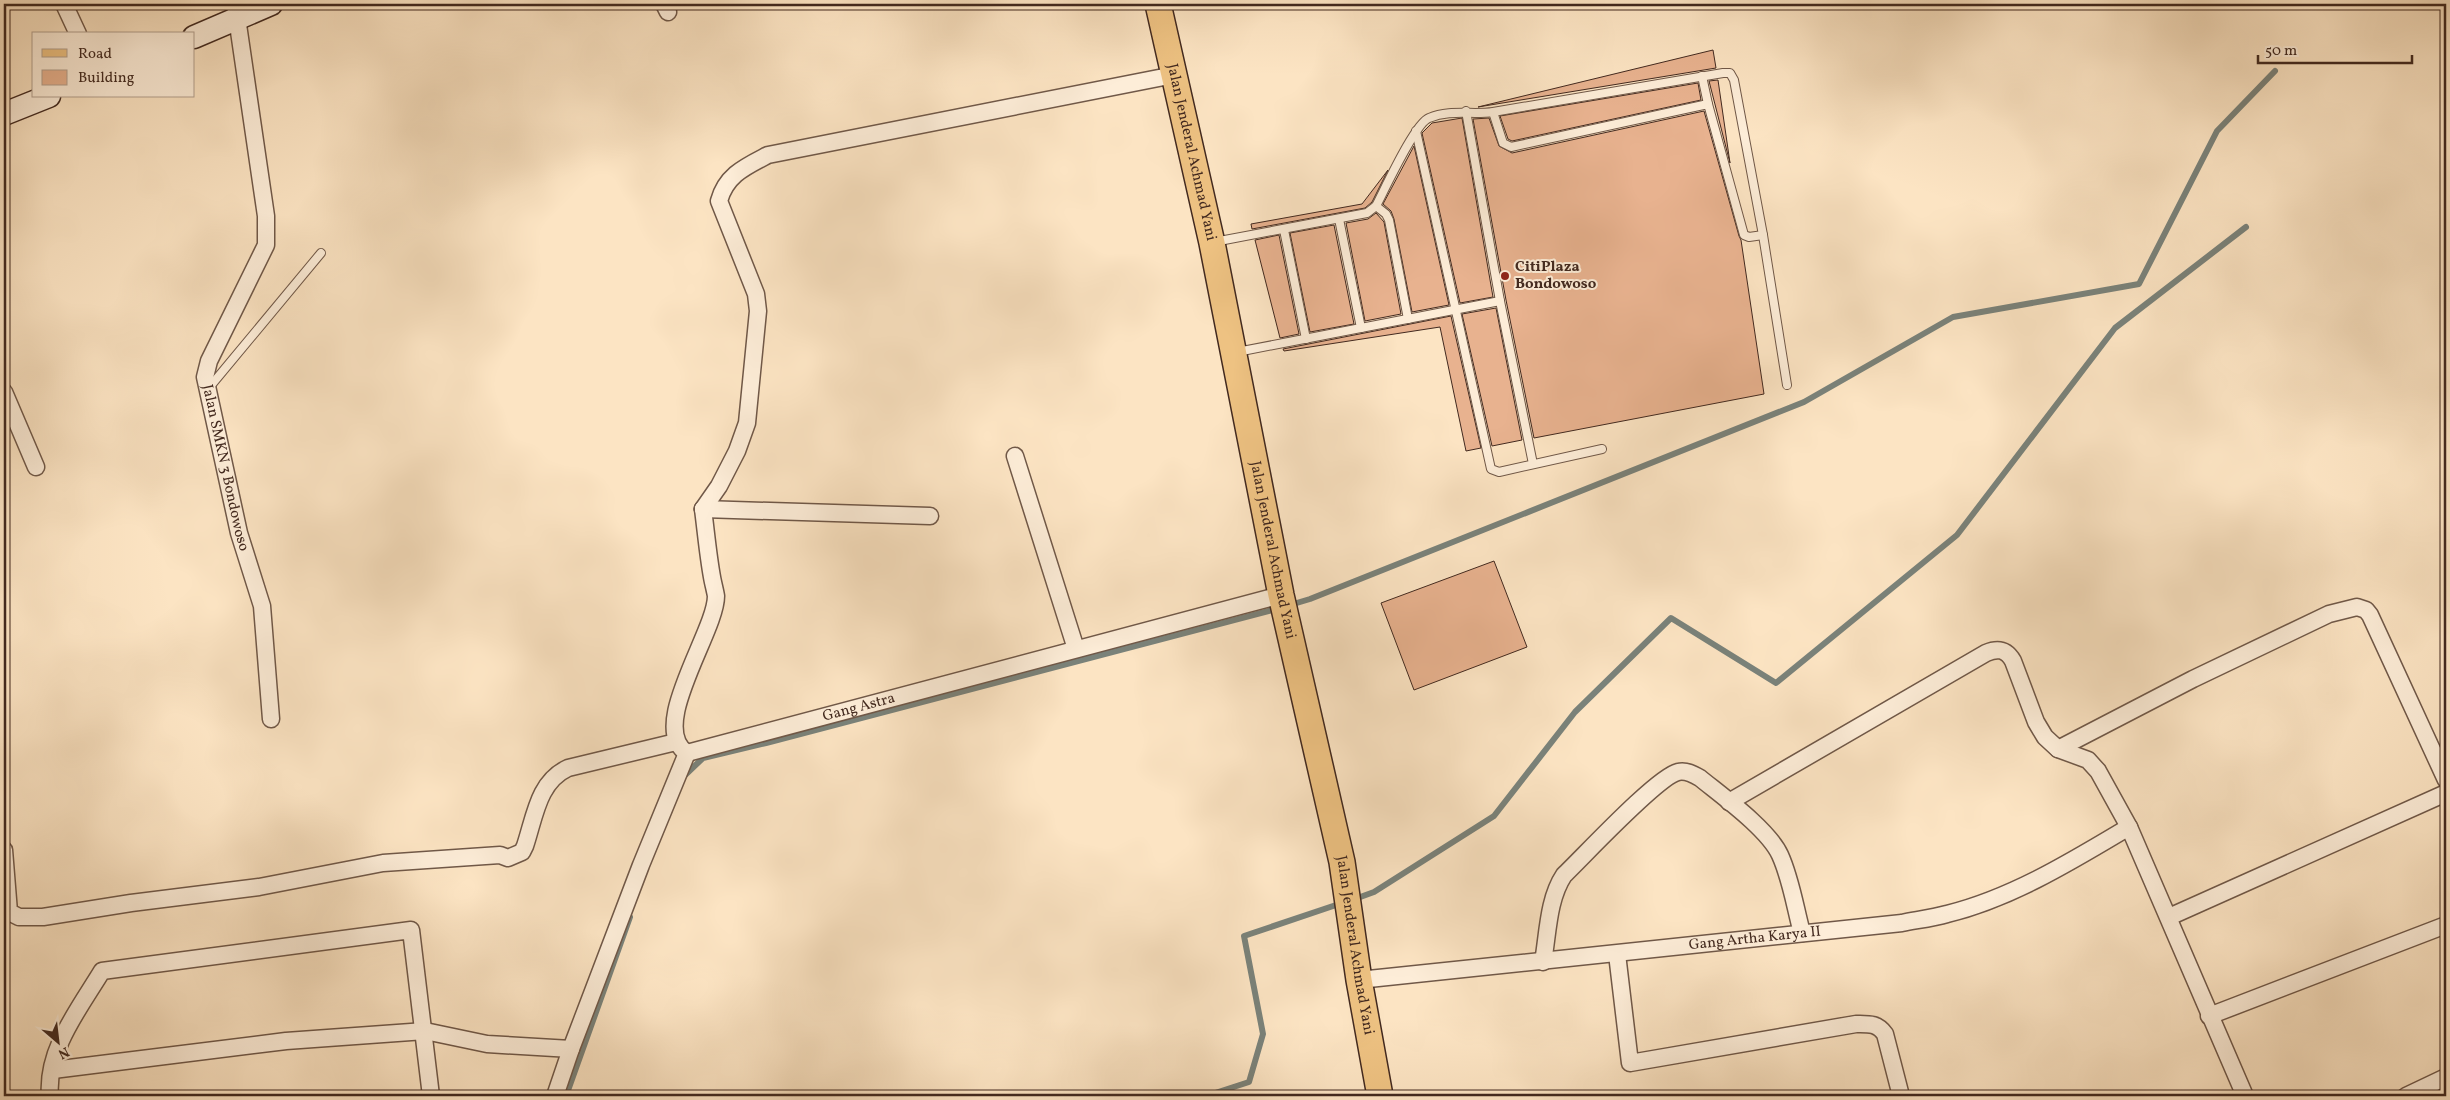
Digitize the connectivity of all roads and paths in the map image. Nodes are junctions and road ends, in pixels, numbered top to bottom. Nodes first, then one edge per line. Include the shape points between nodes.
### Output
1 (64, 4) edge
2 (271, 4) edge
3 (1158, 4) edge
4 (236, 11) edge
5 (77, 32) edge
6 (195, 36) edge
7 (1174, 75) junction
8 (1702, 76) junction
9 (43, 98) edge
10 (1708, 104) junction
11 (1466, 111) junction
12 (1493, 112) junction
13 (4, 114) edge
14 (1416, 131) junction
15 (1376, 206) junction
16 (1340, 219) junction
17 (1284, 230) junction
18 (1763, 234) junction
19 (1212, 243) junction
20 (321, 254) dead end
21 (1500, 301) junction
22 (1457, 310) junction
23 (1408, 319) junction
24 (1361, 328) junction
25 (1306, 339) junction
26 (1233, 353) junction
27 (1787, 385) dead end
28 (208, 389) junction
29 (4, 392) edge
30 (1602, 449) dead end
31 (1015, 456) dead end
32 (1533, 464) junction
33 (36, 467) dead end
34 (703, 509) junction
35 (930, 516) dead end
36 (1281, 595) junction
37 (1076, 648) junction
38 (271, 720) dead end
39 (682, 748) junction
40 (2058, 749) junction
41 (2446, 780) edge
42 (2446, 793) edge
43 (1729, 802) junction
44 (2129, 827) junction
45 (4, 850) edge
46 (2169, 917) junction
47 (2446, 924) edge
48 (1802, 933) junction
49 (1617, 954) junction
50 (1543, 962) junction
51 (1358, 980) junction
52 (2208, 1016) junction
53 (425, 1031) junction
54 (571, 1049) junction
55 (53, 1070) junction
56 (2446, 1076) edge
57 (50, 1096) edge
58 (431, 1096) edge
59 (555, 1096) edge
60 (1380, 1096) edge
61 (1901, 1096) edge
62 (2245, 1096) edge
63 (2406, 1096) edge

1 - 5 street
2 - 4 main road
3 - 7 main road, Jalan Jenderal Achmad Yani
4 - 6 main road
4 - 28 street, Jalan SMKN 3 Bondowoso via 266,216 266,245 208,361 205,376
7 - 19 main road, Jalan Jenderal Achmad Yani
7 - 34 street via 768,155 737,172 723,186 719,201 757,303 752,393 747,423 737,452
8 - 10 lane
8 - 12 lane
8 - 18 lane via 1723,73 1730,74 1734,80
9 - 13 main road
10 - 12 lane via 1511,147 1503,143
10 - 18 lane via 1744,235
11 - 12 lane via 1479,114
11 - 14 lane via 1429,118
11 - 21 lane
14 - 15 lane
14 - 22 lane
15 - 16 lane via 1368,213
15 - 23 lane via 1389,220
16 - 17 lane
16 - 24 lane
17 - 19 lane
17 - 25 lane
18 - 27 lane
19 - 26 main road, Jalan Jenderal Achmad Yani
20 - 28 lane
21 - 22 lane
21 - 32 lane
22 - 23 lane
22 - 32 lane via 1491,469 1499,472
23 - 24 lane
24 - 25 lane
25 - 26 lane
26 - 36 main road, Jalan Jenderal Achmad Yani
28 - 38 street, Jalan SMKN 3 Bondowoso via 239,533 262,606
29 - 33 street
30 - 32 lane
31 - 37 street
34 - 35 street
34 - 39 street via 716,596 680,695 674,734
36 - 37 street, Gang Astra
36 - 51 main road, Jalan Jenderal Achmad Yani via 1342,862
37 - 39 street, Gang Astra
39 - 45 street, Gang Astra via 568,768 553,776 545,786 522,852 508,858 500,855 383,863 259,887 26,918 10,912
39 - 54 street
40 - 41 street via 2320,618 2357,607 2370,615
40 - 43 street via 2036,722 2010,656 1996,649
40 - 44 street via 2088,760 2098,771
42 - 46 street
43 - 48 street via 1771,840 1780,854
43 - 50 street via 1689,772 1680,771 1657,784 1564,875 1557,886
44 - 46 street
44 - 48 street, Gang Artha Karya II via 2029,883 1947,914
46 - 52 street
47 - 52 street
48 - 49 street, Gang Artha Karya II
49 - 50 street, Gang Artha Karya II
49 - 61 street via 1630,1063 1871,1024 1880,1026 1885,1034
50 - 51 street, Gang Artha Karya II
51 - 60 main road, Jalan Jenderal Achmad Yani
52 - 62 street
53 - 54 street via 487,1044
53 - 55 street via 286,1041
53 - 55 street via 411,930 102,971 60,1039
53 - 58 street
54 - 59 street
55 - 57 street
56 - 63 street

